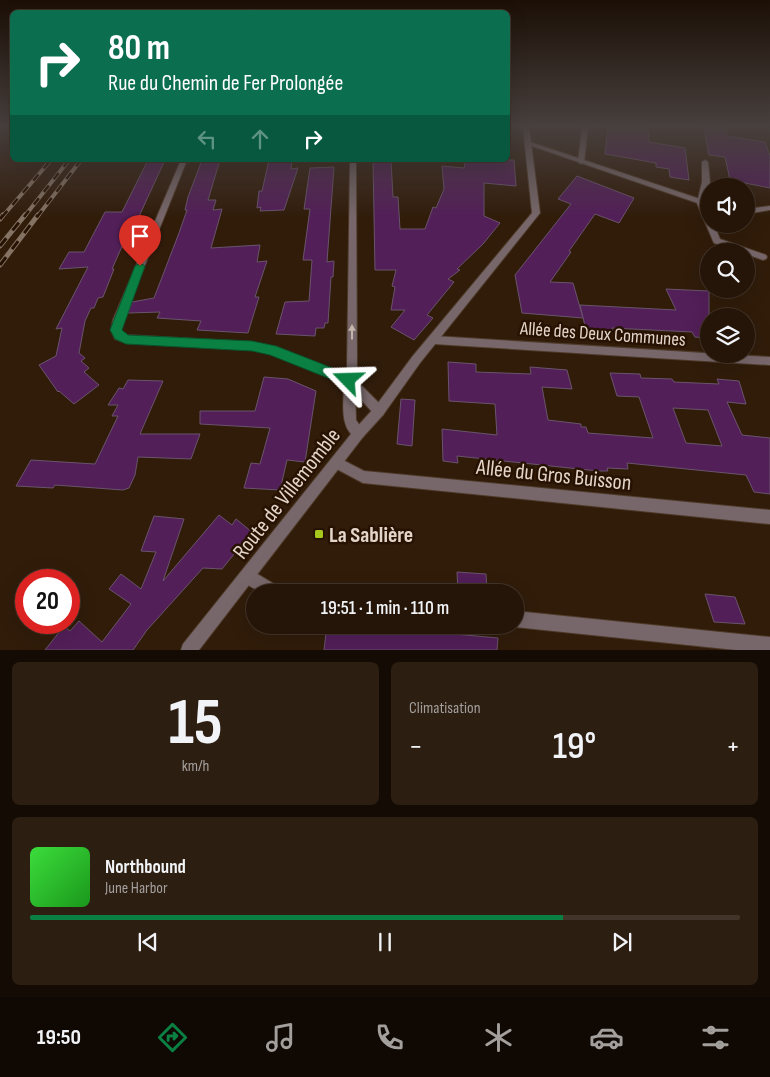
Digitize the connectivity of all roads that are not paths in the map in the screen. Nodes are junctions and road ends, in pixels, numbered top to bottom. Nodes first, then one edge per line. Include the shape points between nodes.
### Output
1 (530, 157) edge
2 (568, 157) edge
3 (582, 157) edge
4 (183, 162) edge
5 (353, 162) edge
6 (581, 162) junction
7 (706, 162) dead end
8 (706, 178) edge
9 (700, 202) edge
10 (770, 208) edge
11 (755, 210) edge
12 (713, 233) edge
13 (723, 243) edge
14 (755, 254) edge
15 (763, 257) dead end
16 (434, 340) junction
17 (770, 361) edge
18 (348, 380) junction
19 (379, 411) junction
20 (359, 433) junction
21 (337, 463) junction
22 (770, 517) edge
23 (249, 576) junction
24 (262, 584) edge
25 (524, 620) edge
26 (770, 644) edge
27 (189, 650) edge

1 - 16 street, Route de Villemomble via 536,213
2 - 6 street
3 - 6 street
4 - 18 street via 118,320 116,330 119,336 252,346 272,350
18 -> 5 street via 352,368
6 - 9 street
7 - 8 street
10 - 11 street
12 - 13 street via 717,241
14 - 15 street
16 - 17 street, Allée des Deux Communes
16 - 19 street, Route de Villemomble
18 - 19 street
18 - 20 street via 350,422
19 - 20 street, Route de Villemomble
20 - 21 street, Route de Villemomble
21 - 22 street, Allée du Gros Buisson via 363,476
21 - 23 street, Route de Villemomble
23 - 24 street
23 - 27 street, Route de Villemomble
25 - 26 street

